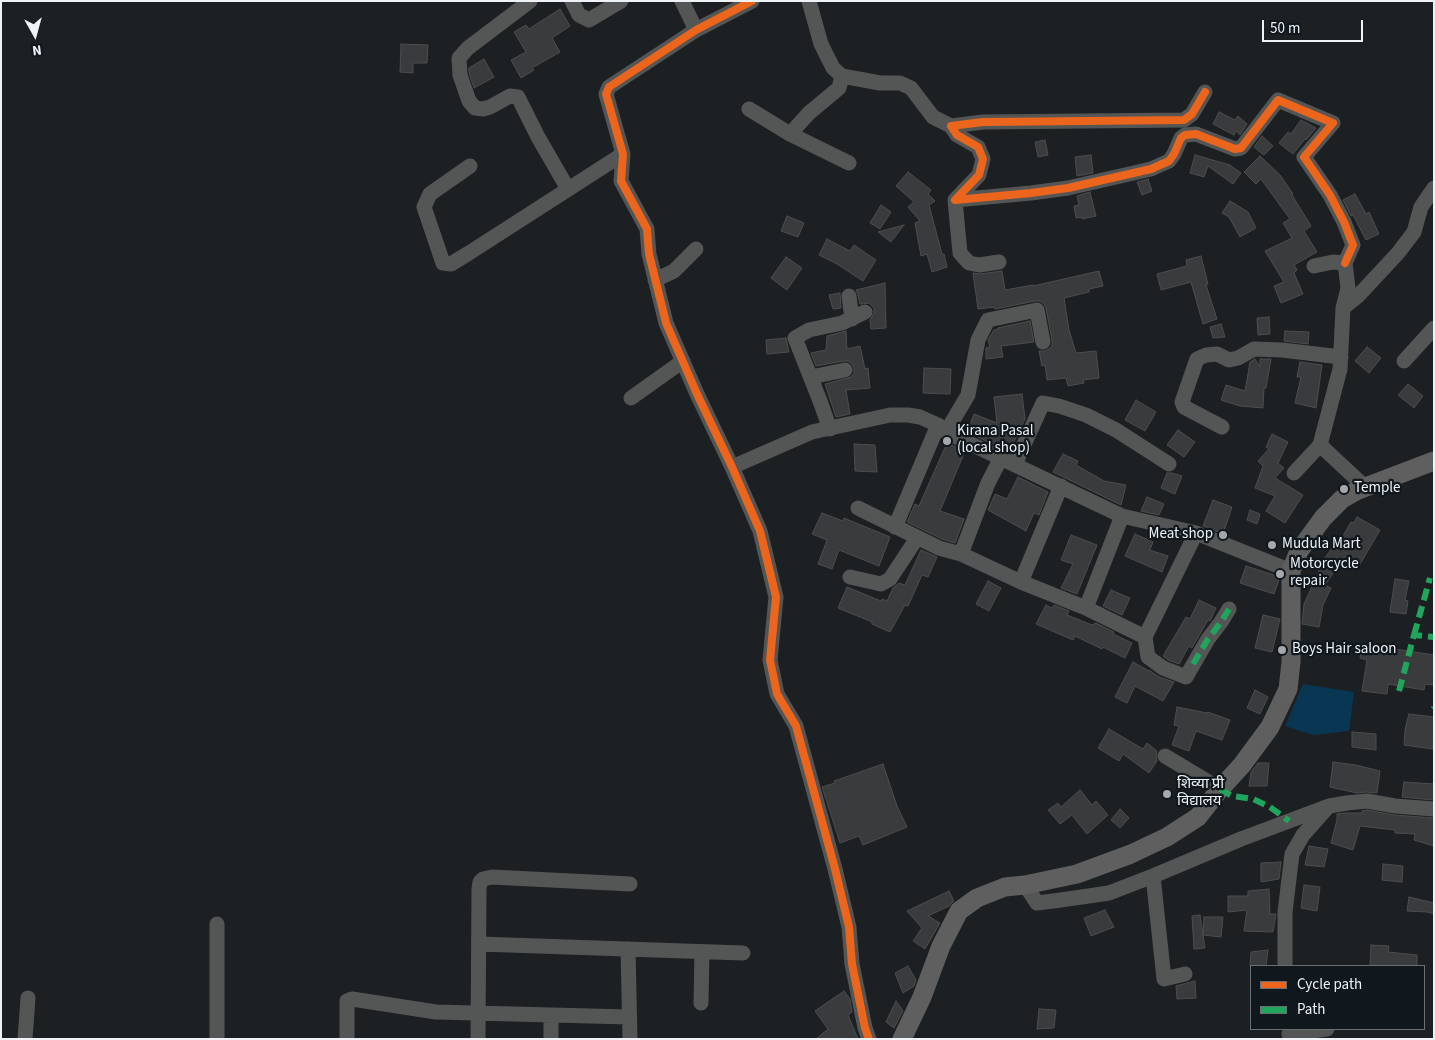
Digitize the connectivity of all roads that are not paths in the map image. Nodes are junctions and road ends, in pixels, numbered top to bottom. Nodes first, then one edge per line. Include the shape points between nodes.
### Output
1 (530, 1) edge
2 (572, 1) edge
3 (621, 1) edge
4 (682, 1) edge
5 (752, 1) edge
6 (809, 1) edge
7 (696, 30) junction
8 (842, 76) junction
9 (1205, 92) dead end
10 (749, 109) dead end
11 (951, 126) junction
12 (1184, 128) junction
13 (790, 134) junction
14 (623, 154) junction
15 (848, 163) dead end
16 (470, 166) dead end
17 (1434, 188) edge
18 (568, 189) junction
19 (955, 200) junction
20 (696, 249) dead end
21 (999, 262) dead end
22 (1346, 263) junction
23 (1314, 266) dead end
24 (655, 280) junction
25 (849, 296) dead end
26 (1344, 308) junction
27 (1434, 328) edge
28 (1043, 342) dead end
29 (1341, 357) junction
30 (1404, 361) dead end
31 (683, 362) junction
32 (845, 370) dead end
33 (811, 377) junction
34 (631, 398) dead end
35 (1222, 427) dead end
36 (830, 429) junction
37 (942, 429) junction
38 (1320, 446) junction
39 (1008, 461) junction
40 (1434, 461) edge
41 (1169, 464) dead end
42 (732, 466) junction
43 (1294, 473) dead end
44 (1061, 486) junction
45 (1365, 487) junction
46 (858, 508) dead end
47 (1122, 516) junction
48 (894, 527) junction
49 (1196, 533) junction
50 (917, 538) junction
51 (960, 554) junction
52 (1291, 571) junction
53 (850, 577) dead end
54 (1021, 582) junction
55 (1086, 608) junction
56 (1229, 609) dead end
57 (1145, 637) junction
58 (1165, 756) dead end
59 (1220, 789) junction
60 (1329, 806) junction
61 (1434, 809) edge
62 (1152, 876) junction
63 (630, 884) dead end
64 (1025, 885) junction
65 (217, 924) dead end
66 (479, 944) junction
67 (628, 949) junction
68 (702, 952) junction
69 (742, 953) dead end
70 (1285, 965) edge
71 (1185, 974) dead end
72 (28, 998) dead end
73 (701, 1003) dead end
74 (478, 1013) junction
75 (551, 1015) junction
76 (629, 1017) junction
77 (1319, 1030) edge
78 (1289, 1034) edge
79 (25, 1039) edge
80 (216, 1039) edge
81 (347, 1039) edge
82 (478, 1039) edge
83 (551, 1039) edge
84 (630, 1039) edge
85 (869, 1039) edge
86 (902, 1039) edge

1 - 18 street via 468,48 459,58 460,75 469,101 475,108 490,107 510,96 518,97
2 - 3 street via 579,15 589,20
4 - 7 street
5 - 7 street
6 - 8 street via 821,44 833,68
7 - 14 street via 609,87 606,94
8 - 11 street via 900,83 911,88 932,117
8 - 13 street via 839,88
9 - 12 street
10 - 13 street
11 - 12 street via 983,122
11 - 19 street via 957,135 978,147 983,158 979,175
12 - 19 street via 1174,154 1168,161 1151,169 1068,188
12 - 22 street via 1235,149 1241,148 1278,100 1333,123 1304,157 1330,196 1350,237 1353,245
13 - 15 street
14 - 18 street
14 - 24 street via 621,181 647,229
16 - 18 street via 430,194 424,207 443,263 451,264
17 - 26 street via 1421,207 1414,232 1398,254
19 - 21 street via 960,253 969,264
20 - 24 street via 674,271
22 - 23 street
22 - 26 street via 1348,288
24 - 31 street via 666,323
25 - 33 street via 858,316 842,324 809,330 795,338
26 - 29 street
27 - 30 street
28 - 37 street via 1037,310 988,320 978,340 968,394
29 - 35 street via 1254,349 1229,360 1217,354 1197,359 1182,402 1184,407
29 - 38 street
31 - 34 street
31 - 42 street
32 - 33 street
33 - 36 street
36 - 37 street via 890,415 920,417
36 - 42 street via 812,432
37 - 39 street
37 - 48 street
38 - 43 street
38 - 45 street
39 - 41 street via 1043,402 1066,408 1116,430
39 - 44 street
39 - 51 street via 988,483
40 - 45 main road
42 - 85 street via 760,531 776,597 770,660 777,694 796,726 835,870
44 - 47 street
44 - 54 street
45 - 52 main road via 1342,500 1323,518 1299,551
46 - 48 street
47 - 49 street
47 - 55 street
48 - 50 street
49 - 52 street
49 - 57 street
50 - 51 street
50 - 53 street via 890,579 881,584
51 - 54 street
52 - 59 main road via 1288,689 1270,728
54 - 55 street
55 - 57 street
56 - 57 street via 1186,677 1163,668 1148,657
58 - 59 street
59 - 64 main road via 1198,817 1167,837 1077,874
60 - 61 street via 1366,801
60 - 62 street
60 - 70 street via 1303,835 1292,854 1285,912
62 - 64 street via 1108,892 1037,903
62 - 71 street via 1164,979
63 - 66 street via 483,879 479,889
64 - 86 main road via 1005,887 977,898 959,911
65 - 80 street
66 - 67 street
66 - 74 street
67 - 68 street
67 - 76 street
68 - 69 street
68 - 73 street
72 - 79 street
74 - 75 street
74 - 81 street via 436,1012 352,999 347,1001
74 - 82 street
75 - 76 street
75 - 83 street
76 - 84 street
77 - 78 street

